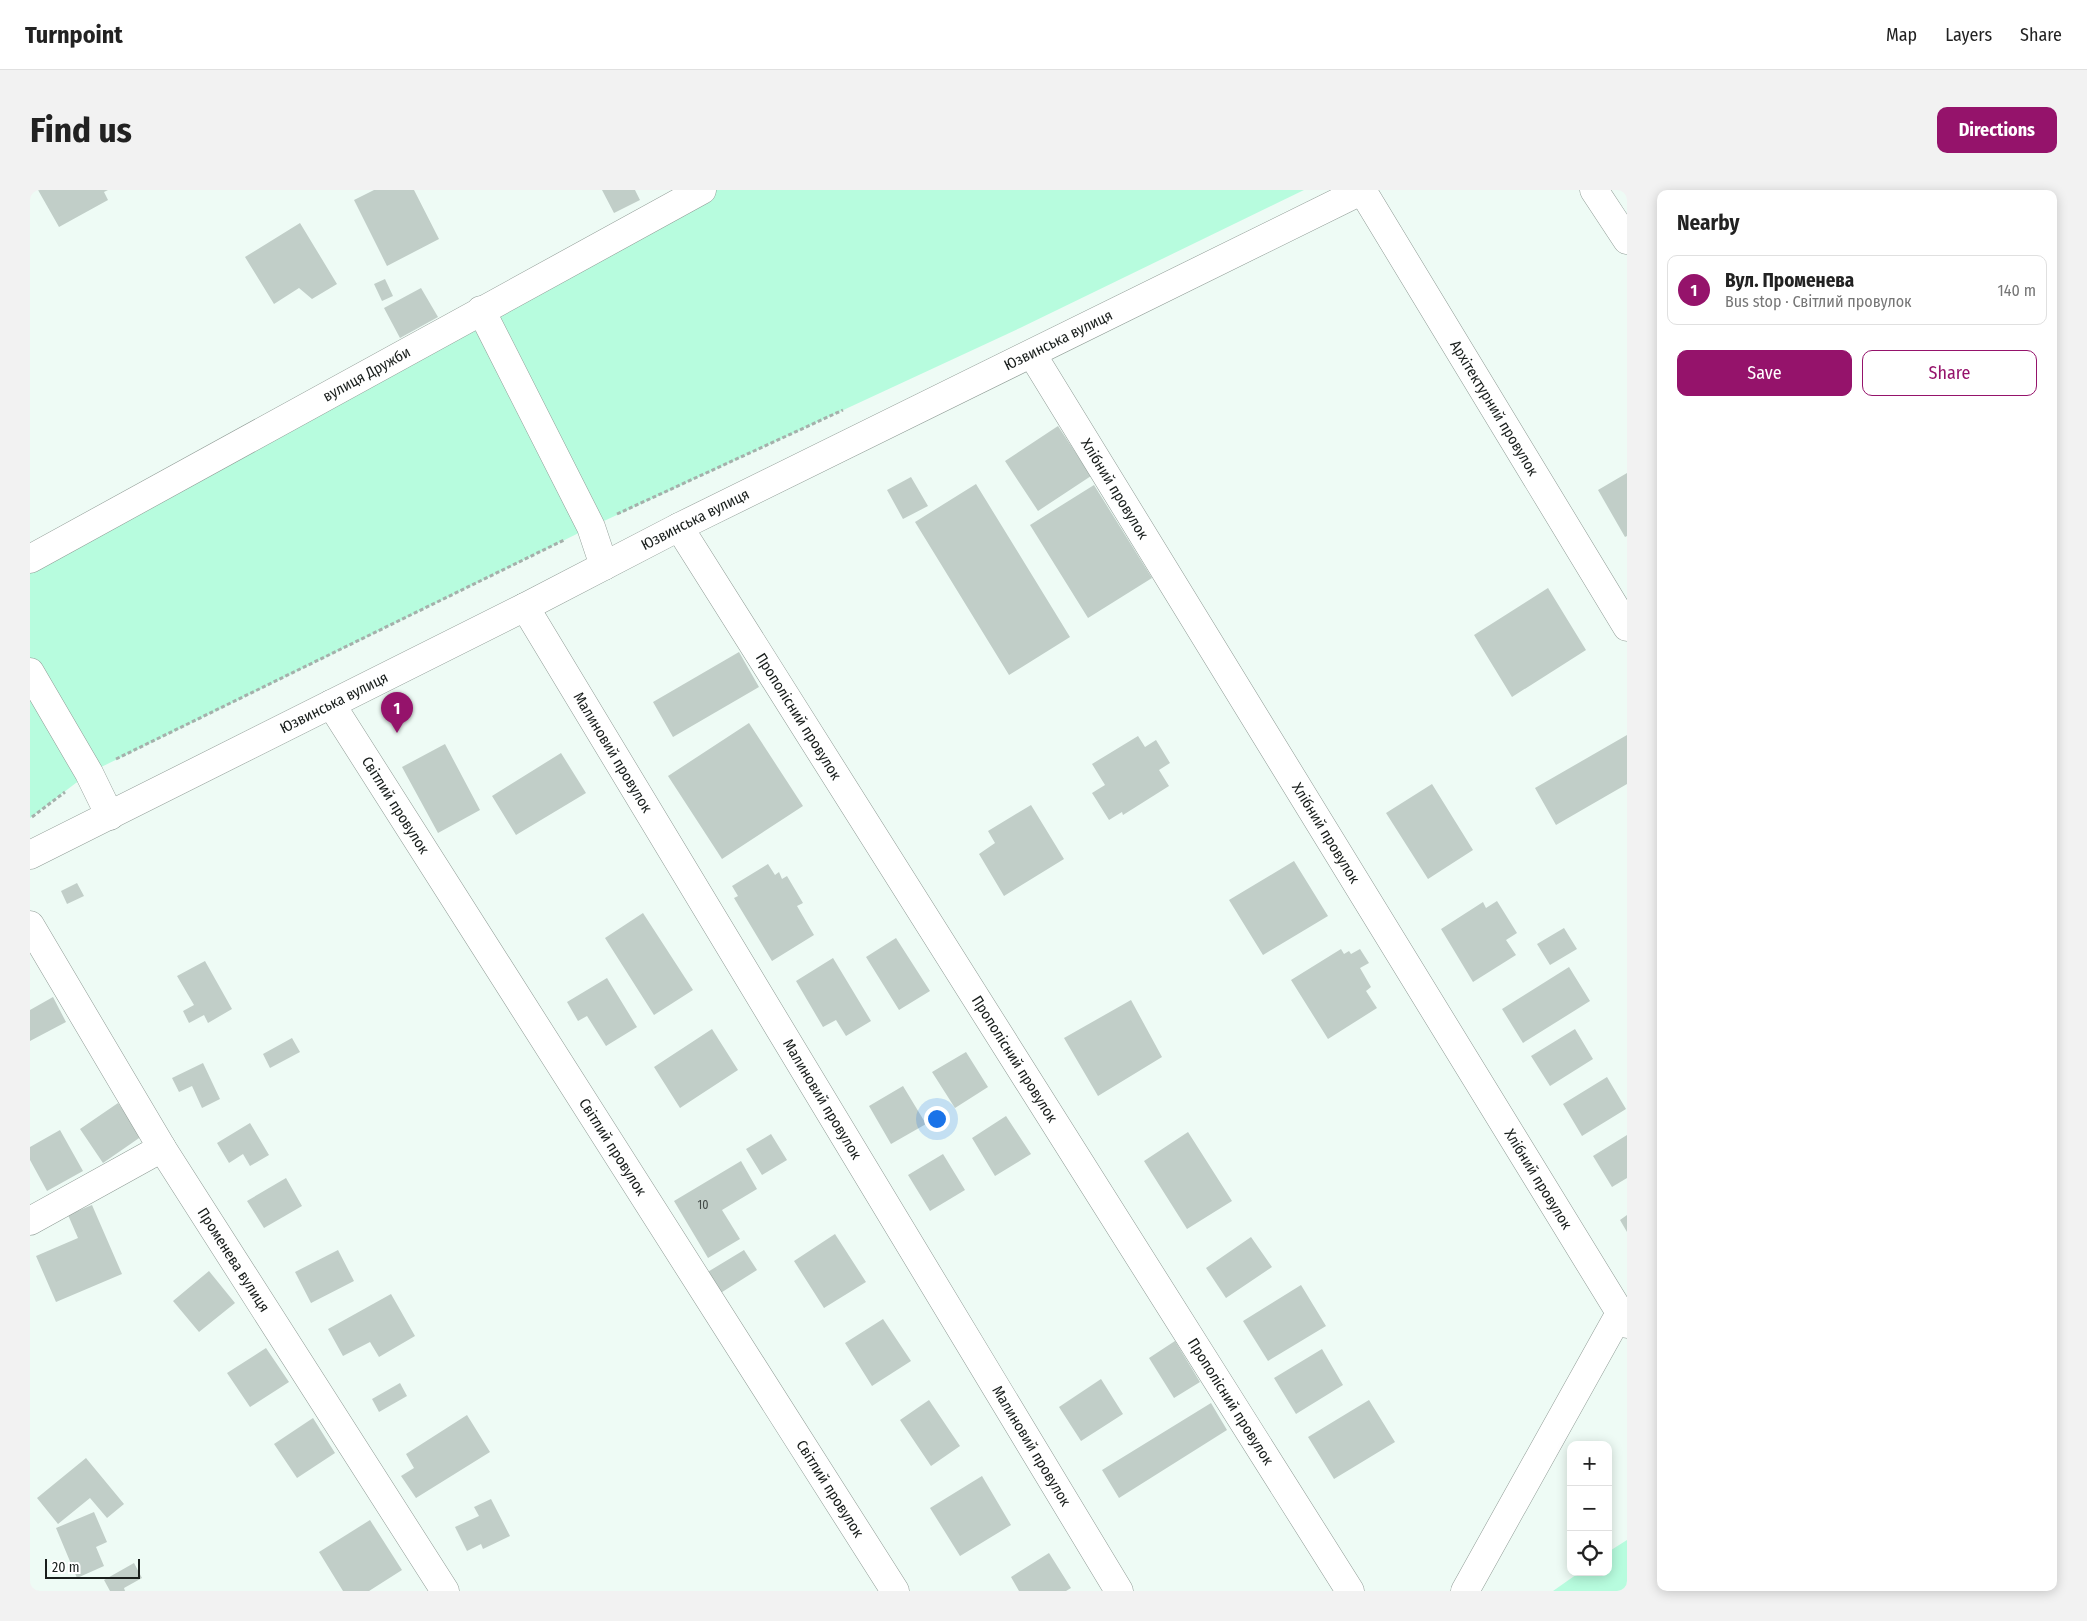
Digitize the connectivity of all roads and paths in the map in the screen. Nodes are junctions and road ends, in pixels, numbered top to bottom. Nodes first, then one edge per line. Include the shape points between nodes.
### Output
1 (702, 190) edge
2 (1363, 190) edge
3 (1594, 190) edge
4 (1627, 240) edge
5 (481, 310) junction
6 (1032, 354) junction
7 (850, 406) dead end
8 (591, 527) junction
9 (679, 527) junction
10 (30, 559) edge
11 (604, 566) junction
12 (525, 607) junction
13 (1627, 626) edge
14 (30, 672) edge
15 (331, 704) junction
16 (89, 773) junction
17 (110, 816) junction
18 (30, 818) edge
19 (30, 855) edge
20 (30, 925) edge
21 (162, 1148) junction
22 (30, 1221) edge
23 (1624, 1318) edge
24 (436, 1587) edge
25 (895, 1591) edge
26 (1119, 1591) edge
27 (1350, 1591) edge
28 (1465, 1591) edge

1 - 5 street, вулиця Дружби
2 - 6 street, Юзвинська вулиця
2 - 13 street, Архітектурний провулок
3 - 4 street
5 - 8 street
5 - 10 street, вулиця Дружби
6 - 9 street, Юзвинська вулиця
6 - 23 street, Хлібний провулок
7 - 8 path
8 - 11 street
8 - 16 path
9 - 11 street, Юзвинська вулиця
9 - 27 street, Прополісний провулок
11 - 12 street, Юзвинська вулиця
12 - 15 street, Юзвинська вулиця
12 - 26 street, Малиновий провулок
14 - 16 street
15 - 17 street, Юзвинська вулиця
15 - 25 street, Світлий провулок
16 - 17 street
16 - 18 path
17 - 19 street, Юзвинська вулиця
20 - 21 street, Променева вулиця
21 - 22 street
21 - 24 street, Променева вулиця
23 - 28 street

